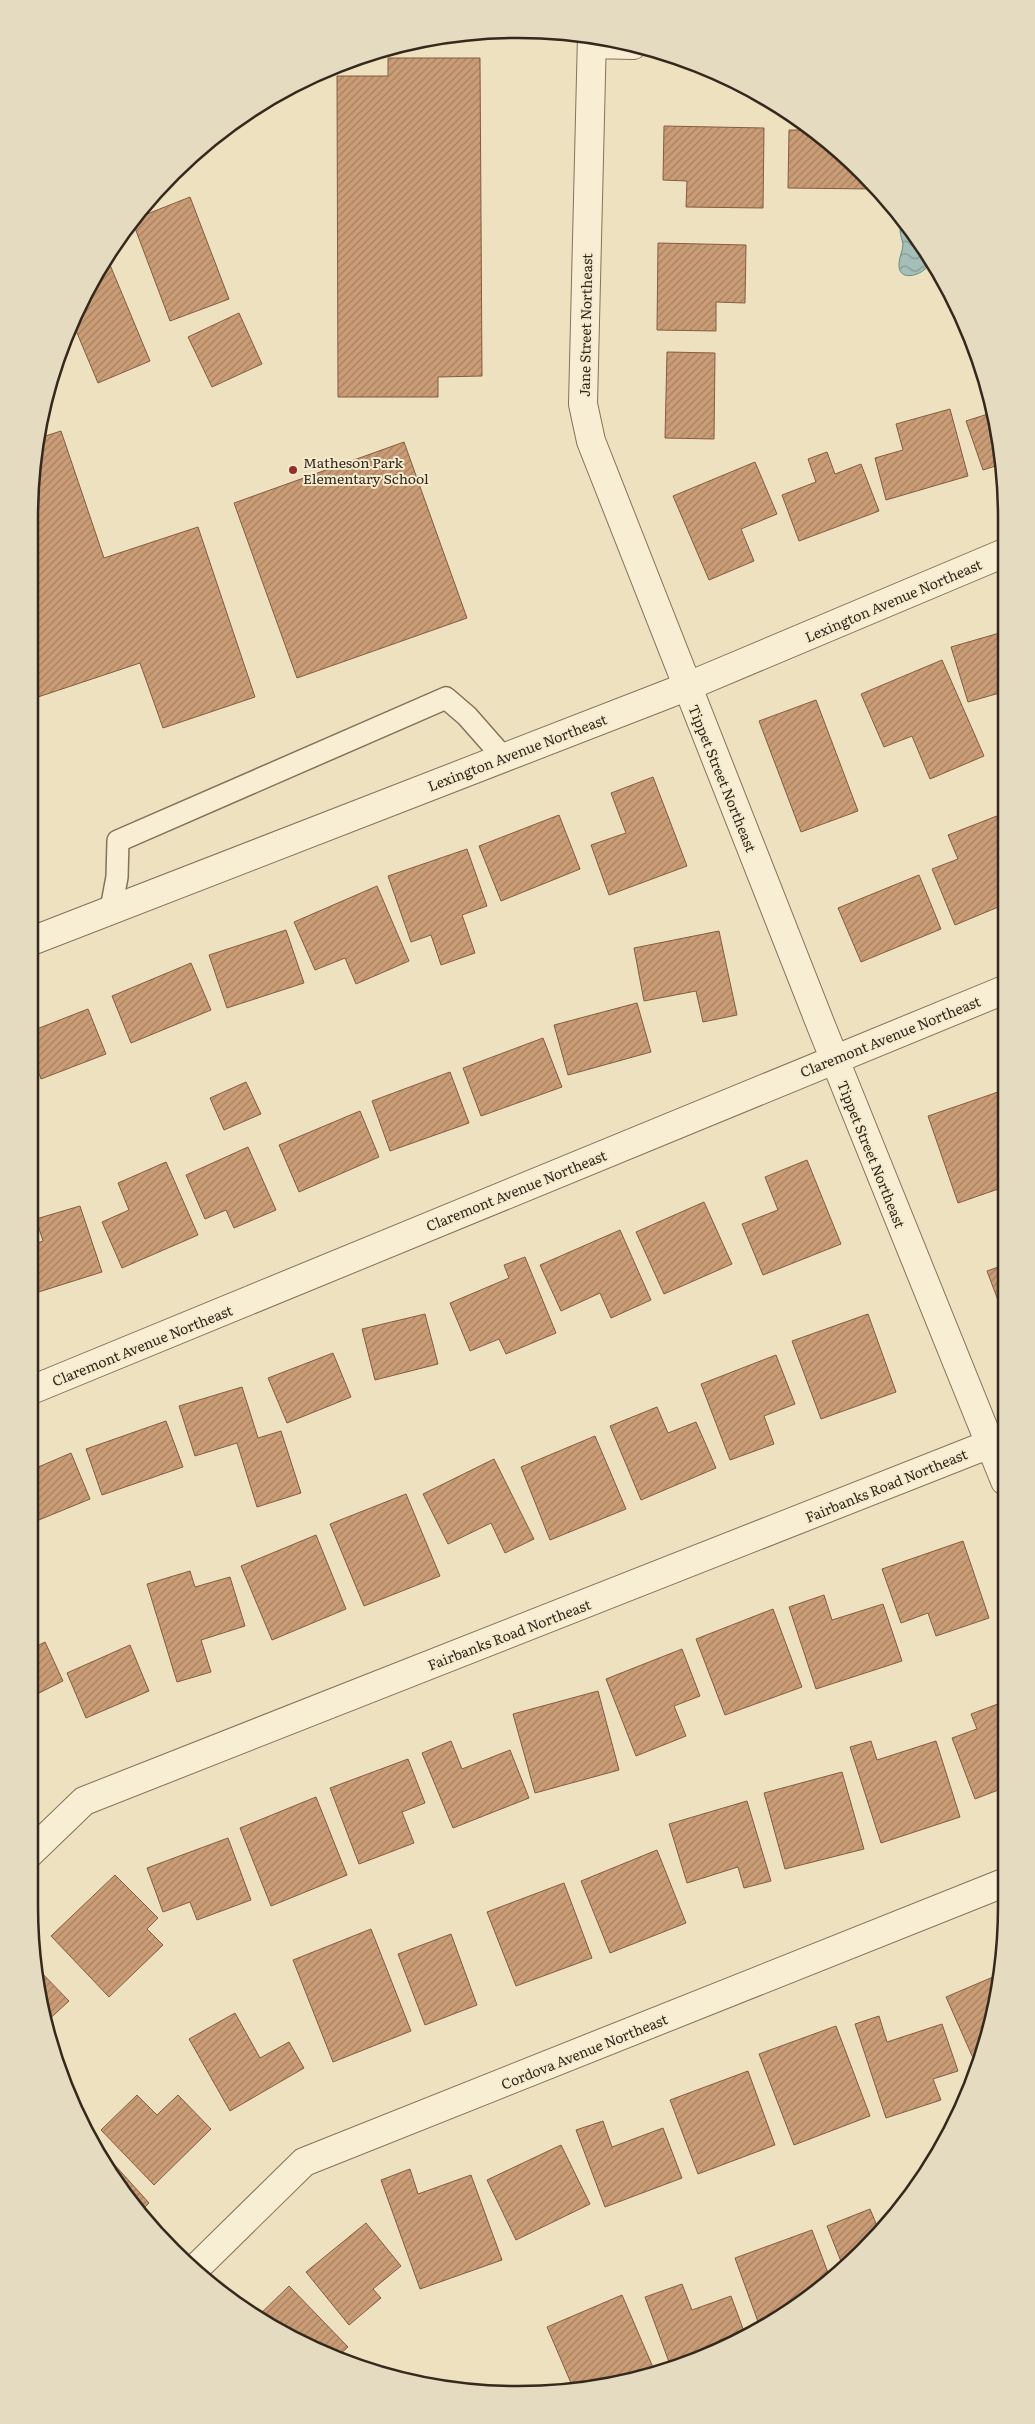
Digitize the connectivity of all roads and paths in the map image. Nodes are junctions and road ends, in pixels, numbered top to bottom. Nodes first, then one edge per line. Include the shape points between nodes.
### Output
1 (592, 44) edge
2 (998, 556) edge
3 (686, 686) junction
4 (504, 758) junction
5 (111, 909) junction
6 (38, 938) edge
7 (998, 992) edge
8 (834, 1059) junction
9 (38, 1388) edge
10 (998, 1441) edge
11 (38, 1845) edge
12 (998, 1885) edge
13 (199, 2265) edge

1 - 3 street, Jane Street Northeast via 583,404 604,480
2 - 3 street, Lexington Avenue Northeast
3 - 4 street, Lexington Avenue Northeast
3 - 8 street, Tippet Street Northeast
4 - 5 street, Lexington Avenue Northeast
4 - 5 lane via 467,716 446,698 118,841 117,876
5 - 6 street, Lexington Avenue Northeast
7 - 8 street, Claremont Avenue Northeast
8 - 9 street, Claremont Avenue Northeast
8 - 10 street, Tippet Street Northeast
10 - 11 street, Fairbanks Road Northeast via 84,1801
12 - 13 street, Cordova Avenue Northeast via 304,2162

